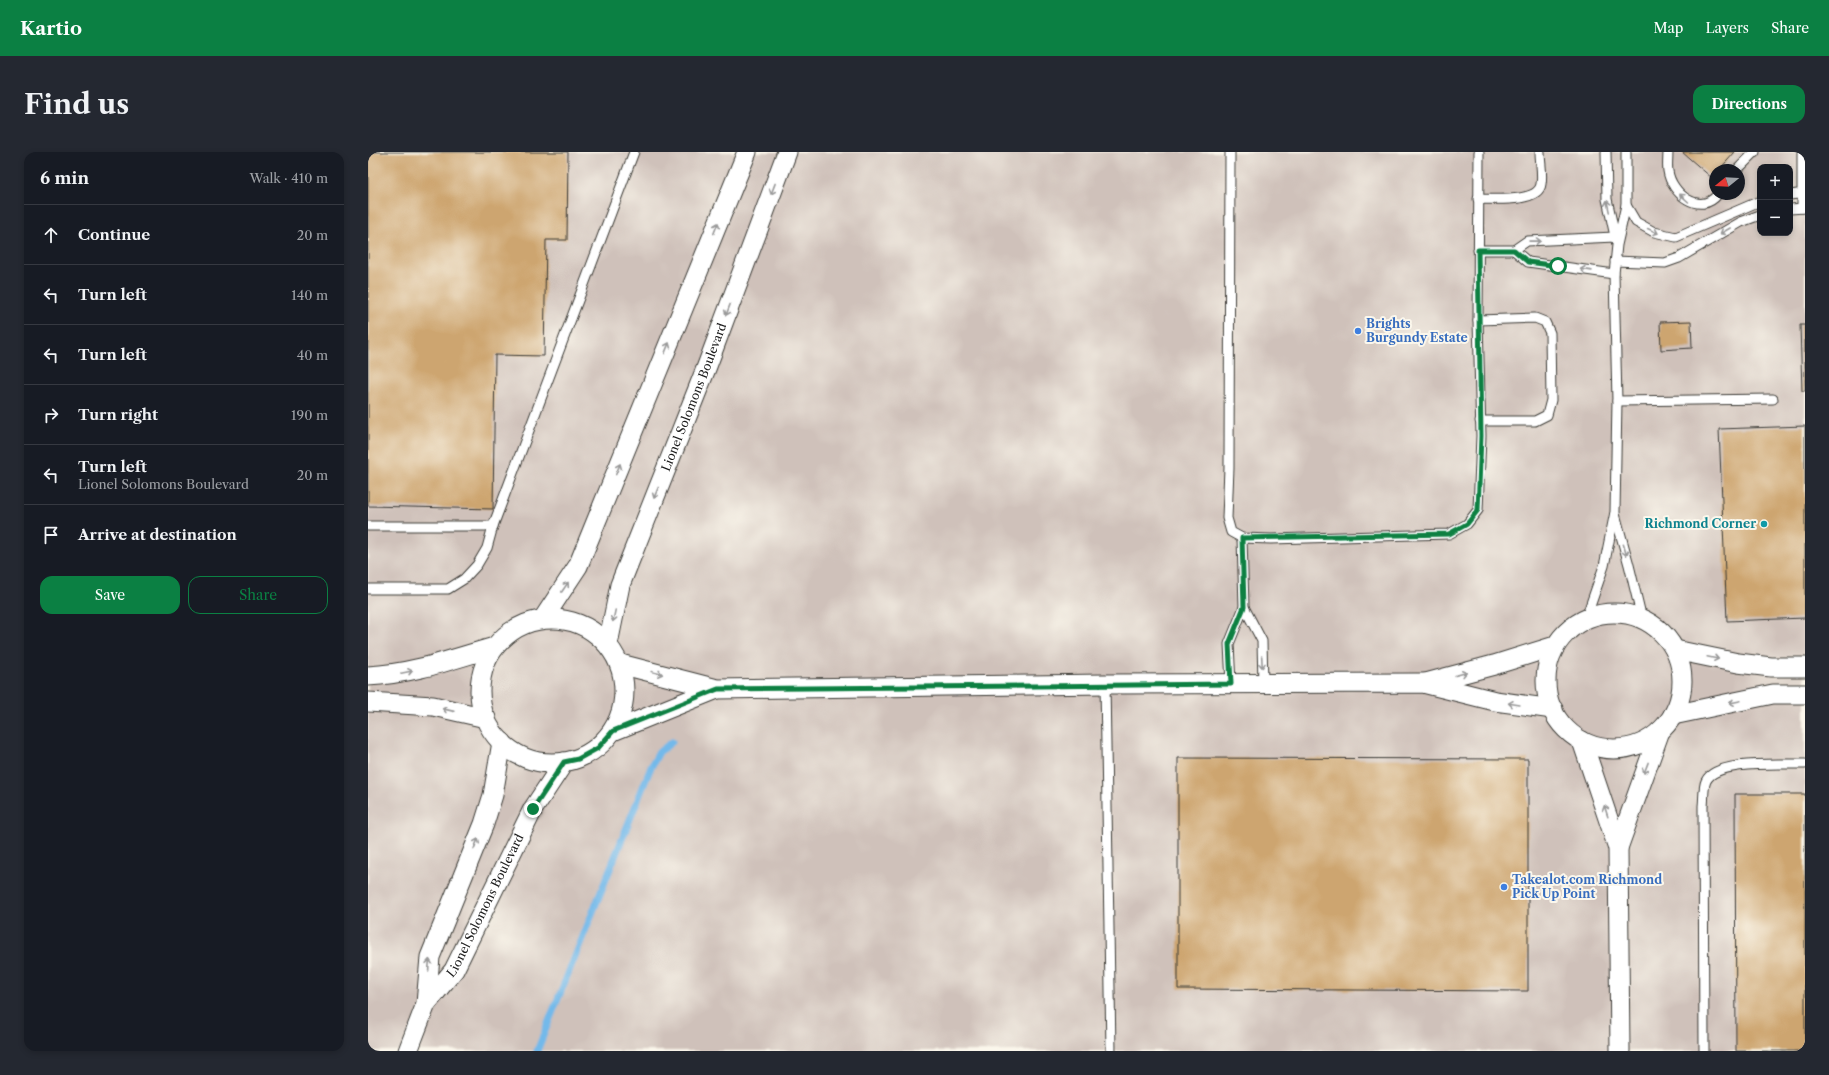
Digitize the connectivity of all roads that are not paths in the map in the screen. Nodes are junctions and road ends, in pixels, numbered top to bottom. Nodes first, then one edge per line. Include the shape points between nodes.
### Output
1 (634, 152) edge
2 (747, 152) edge
3 (787, 152) edge
4 (1230, 152) edge
5 (1479, 152) edge
6 (1540, 152) edge
7 (1606, 152) edge
8 (1626, 152) edge
9 (1668, 152) edge
10 (1755, 152) edge
11 (1802, 152) edge
12 (1743, 164) edge
13 (1804, 193) edge
14 (1793, 195) edge
15 (1478, 200) junction
16 (1714, 200) edge
17 (1757, 202) edge
18 (1626, 205) junction
19 (1804, 208) edge
20 (1793, 209) edge
21 (1757, 216) edge
22 (1616, 241) junction
23 (1478, 250) junction
24 (1514, 250) junction
25 (1615, 262) junction
26 (1614, 274) junction
27 (1478, 320) junction
28 (1773, 399) dead end
29 (1617, 401) junction
30 (1480, 422) junction
31 (1615, 512) junction
32 (368, 526) edge
33 (493, 526) junction
34 (1242, 538) junction
35 (368, 589) edge
36 (1244, 607) junction
37 (1586, 618) junction
38 (543, 619) junction
39 (1642, 619) junction
40 (608, 644) junction
41 (1556, 646) junction
42 (494, 647) junction
43 (1674, 650) junction
44 (620, 664) junction
45 (1805, 667) edge
46 (368, 676) edge
47 (1423, 683) junction
48 (1105, 684) junction
49 (1231, 684) junction
50 (1263, 684) junction
51 (718, 689) junction
52 (1805, 694) edge
53 (368, 702) edge
54 (1552, 709) junction
55 (1673, 715) junction
56 (486, 718) junction
57 (613, 731) junction
58 (1660, 731) junction
59 (1582, 741) junction
60 (502, 742) junction
61 (564, 762) junction
62 (1805, 764) edge
63 (1618, 848) junction
64 (426, 1004) junction
65 (408, 1051) edge
66 (1111, 1051) edge
67 (1620, 1051) edge
68 (1704, 1051) edge

1 - 33 lane
38 -> 2 street via 578,566
3 -> 40 street, Lionel Solomons Boulevard via 707,366 620,585
4 - 34 lane via 1227,518 1231,532
5 - 15 lane
6 - 15 lane via 1541,185 1534,194 1526,197
22 -> 7 lane via 1607,199
8 - 18 lane
16 -> 9 lane via 1701,204 1689,202 1674,188 1668,171
10 - 12 lane
11 - 13 lane
13 - 14 lane
13 - 19 lane
15 - 23 lane
18 -> 17 lane via 1636,222 1654,232 1676,237
18 - 22 lane
19 - 20 lane
21 -> 25 lane via 1741,222 1679,258 1665,263
24 -> 22 lane via 1527,241
22 - 25 lane
23 - 24 lane
23 - 27 lane
26 -> 24 lane via 1528,262
25 - 26 lane
26 - 29 lane
27 - 30 lane
27 - 30 lane via 1535,318 1545,322 1550,333 1551,400 1547,415 1536,421
28 - 29 lane
29 - 31 lane
30 - 34 lane via 1478,510 1467,524 1449,534
31 - 37 lane via 1604,566
31 -> 39 lane
32 - 33 lane
33 - 35 lane via 487,548 477,565 464,579 448,589
34 - 36 lane
36 - 49 lane via 1229,644
36 -> 50 lane via 1262,641
37 - 39 street via 1614,612
37 - 41 street via 1569,630
38 - 40 street via 567,620 590,629
38 - 42 street via 519,626
39 - 43 street via 1655,626
40 - 44 street
47 -> 41 street
41 - 54 street via 1547,666 1546,688
46 -> 42 street via 391,675 425,668
42 - 56 street via 485,662 480,687
43 -> 45 street via 1738,663 1771,667
43 - 55 street via 1681,671 1681,694
44 -> 51 street
44 - 57 street via 625,687 622,710
47 - 50 street
54 -> 47 street via 1495,701
48 - 49 street
48 - 51 street
48 - 66 lane
49 - 50 street
51 - 57 street
52 -> 55 street via 1773,694
56 -> 53 street via 433,706
54 - 59 street via 1560,722
55 - 58 street
56 - 60 street via 494,734
57 - 61 street via 598,748 578,759
58 - 59 street via 1643,743 1622,748 1602,748
58 -> 63 street
63 -> 59 street
60 - 61 street via 511,751 532,761 555,764
64 -> 60 street, Lionel Solomons Boulevard via 430,957 484,824
61 - 64 street, Lionel Solomons Boulevard via 533,809 454,970
62 - 68 lane via 1731,766 1714,773 1706,781 1703,806
63 - 67 street
64 - 65 street, Lionel Solomons Boulevard

